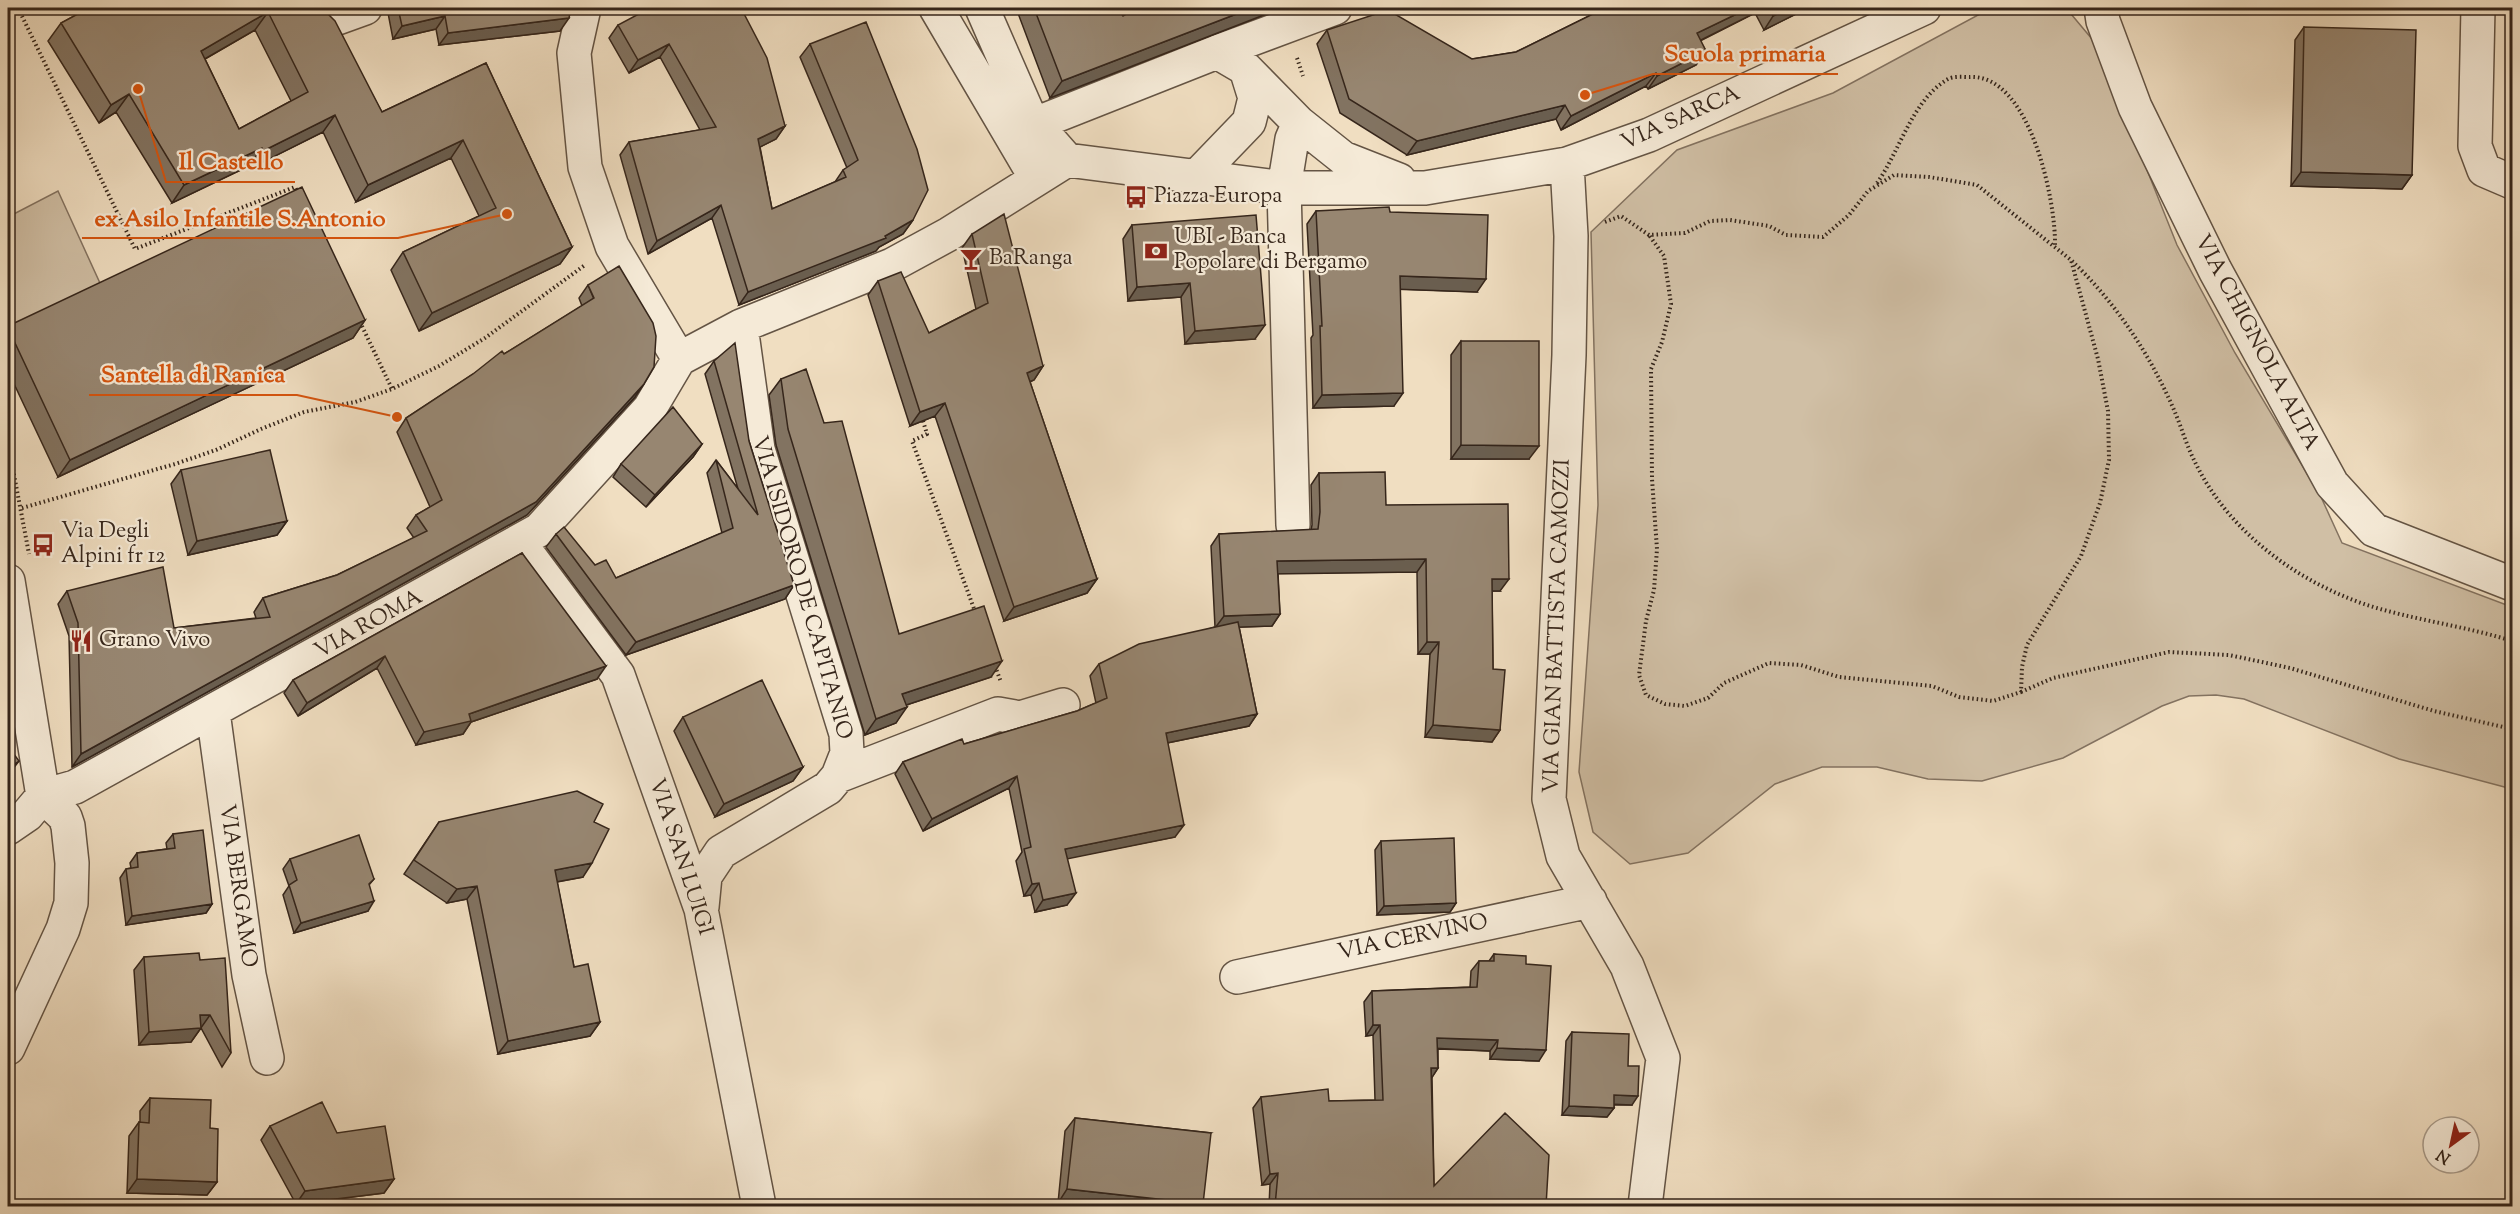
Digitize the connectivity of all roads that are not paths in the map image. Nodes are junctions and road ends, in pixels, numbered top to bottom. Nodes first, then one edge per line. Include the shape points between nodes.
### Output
1 (365, 8) edge
2 (584, 8) edge
3 (936, 8) edge
4 (982, 8) edge
5 (1335, 8) edge
6 (1924, 8) edge
7 (2101, 8) edge
8 (2478, 8) edge
9 (329, 21) edge
10 (1217, 52) junction
11 (1246, 69) junction
12 (1299, 123) junction
13 (1035, 124) junction
14 (1067, 160) junction
15 (1567, 164) junction
16 (1197, 176) junction
17 (1036, 177) junction
18 (2512, 183) edge
19 (1284, 188) junction
20 (1425, 188) junction
21 (741, 327) junction
22 (679, 359) junction
23 (1293, 525) dead end
24 (519, 542) junction
25 (8, 581) edge
26 (2512, 584) edge
27 (1063, 705) dead end
28 (213, 712) junction
29 (838, 776) junction
30 (43, 796) junction
31 (8, 828) edge
32 (674, 830) junction
33 (722, 852) junction
34 (1590, 901) junction
35 (701, 909) junction
36 (1237, 976) dead end
37 (8, 1048) edge
38 (267, 1059) dead end
39 (759, 1206) edge
40 (1645, 1206) edge

1 - 9 street
2 - 22 street via 574,53 585,167 612,246
3 - 17 street
4 - 13 street
5 - 10 street
6 - 15 street, VIA SARCA via 1648,135
7 - 26 street, VIA CHIGNOLA ALTA via 2135,107 2215,270 2332,484 2374,530
8 - 18 street via 2475,146 2484,170
10 - 11 street
10 - 13 street
11 - 12 street
11 - 16 street via 1255,98 1249,122
12 - 19 street via 1292,139
12 - 20 street via 1343,158 1378,174
13 - 14 street
14 - 16 street
14 - 17 street
15 - 20 street, VIA SARCA
15 - 34 street, VIA GIAN BATTISTA CAMOZZI via 1571,236 1568,367 1549,798 1563,856
16 - 19 street
17 - 21 street via 949,234 892,265
19 - 20 street
19 - 23 street
21 - 22 street
21 - 29 street, VIA ISIDORO DE CAPITANIO via 758,449 846,734 847,753
22 - 24 street, VIA ROMA via 650,408 539,530
24 - 28 street, VIA ROMA
24 - 32 street, VIA SAN LUIGI via 618,675
25 - 30 street
27 - 29 street via 1020,718 998,714
28 - 30 street, VIA ROMA via 75,787
28 - 38 street, VIA BERGAMO via 249,975
29 - 33 street via 828,788
30 - 31 street via 27,815
30 - 37 street via 68,826 71,903 63,929
32 - 33 street via 705,850
32 - 35 street, VIA SAN LUIGI
33 - 35 street via 705,876
34 - 36 street, VIA CERVINO
34 - 40 street, VIA GIAN BATTISTA CAMOZZI via 1627,966 1663,1058
35 - 39 street, VIA SAN LUIGI

